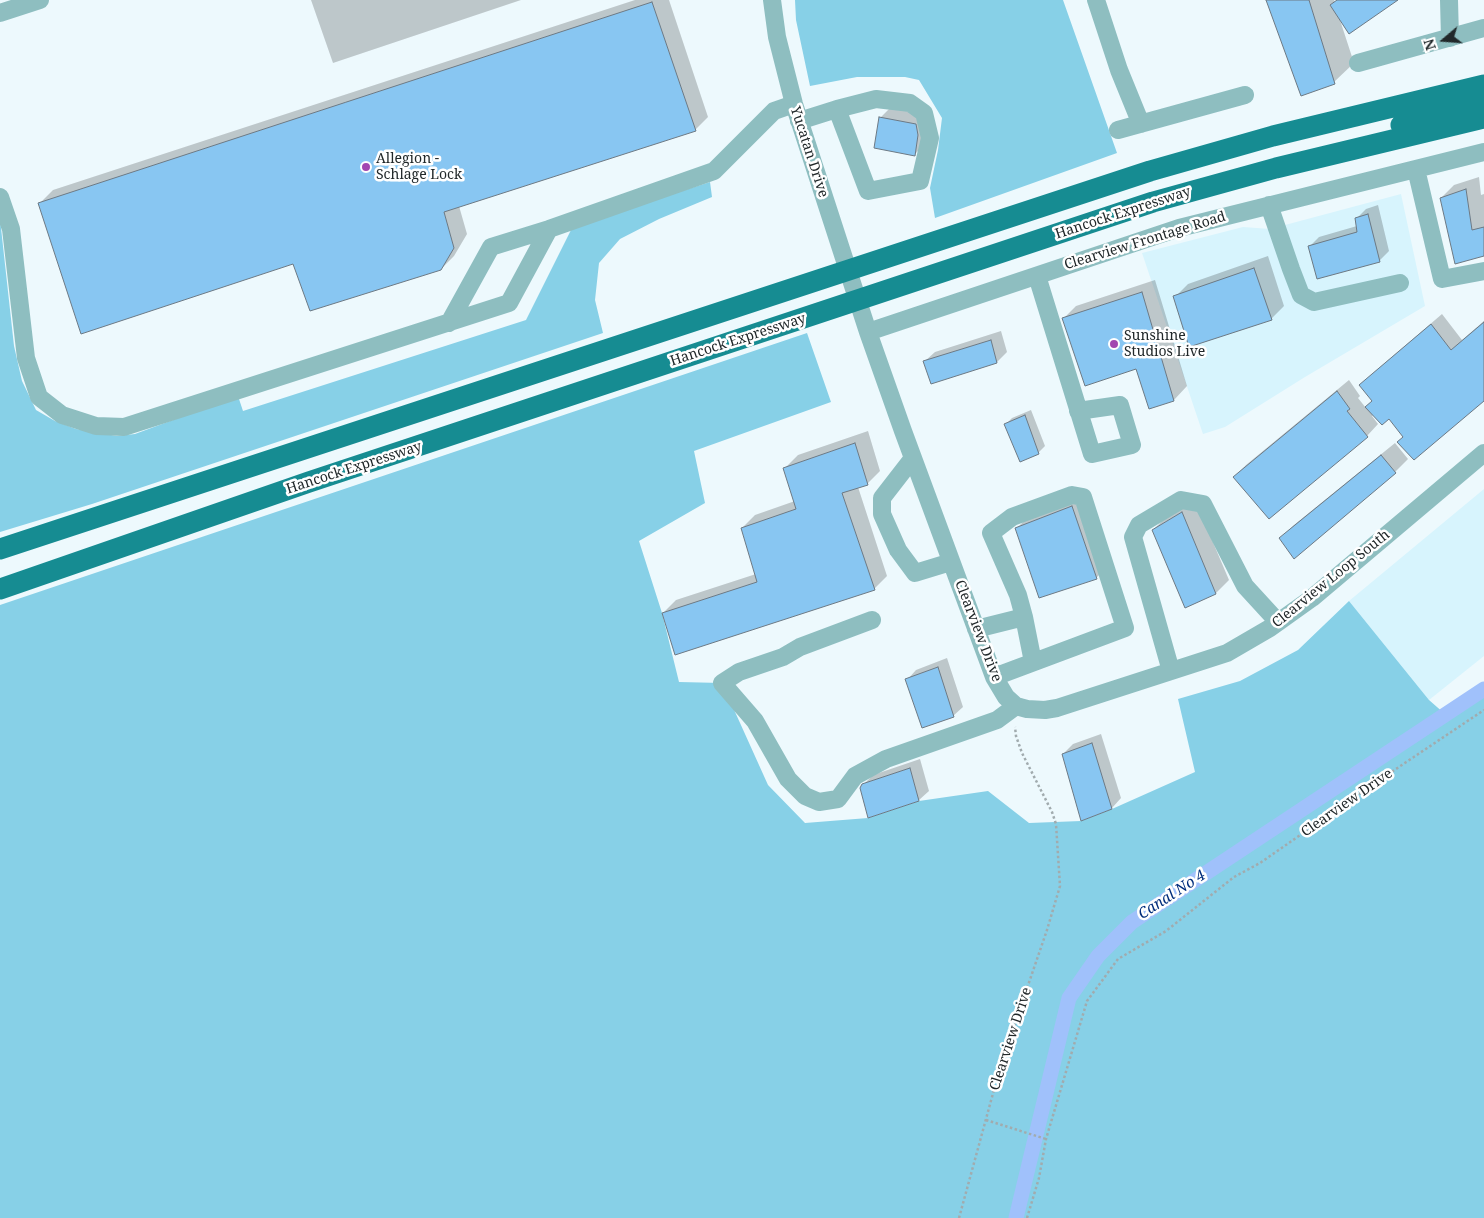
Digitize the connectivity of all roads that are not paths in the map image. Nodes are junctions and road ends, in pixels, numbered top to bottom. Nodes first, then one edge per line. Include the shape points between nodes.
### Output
1 (40, 0) edge
2 (772, 0) edge
3 (1096, 0) edge
4 (1449, 0) edge
5 (0, 13) edge
6 (1484, 28) edge
7 (1450, 38) junction
8 (1358, 63) dead end
9 (1484, 85) edge
10 (1245, 95) dead end
11 (1484, 102) edge
12 (837, 109) junction
13 (796, 112) junction
14 (1484, 118) edge
15 (1141, 124) junction
16 (1118, 130) dead end
17 (1484, 152) edge
18 (1325, 156) junction
19 (1416, 169) junction
20 (0, 198) edge
21 (1269, 205) junction
22 (549, 229) junction
23 (847, 270) junction
24 (1484, 271) edge
25 (1037, 276) junction
26 (1400, 283) dead end
27 (858, 301) junction
28 (449, 323) junction
29 (868, 332) junction
30 (1078, 411) dead end
31 (1484, 453) edge
32 (913, 458) junction
33 (0, 549) edge
34 (951, 562) junction
35 (0, 590) edge
36 (1024, 616) junction
37 (872, 620) dead end
38 (1278, 622) junction
39 (976, 629) junction
40 (1033, 662) junction
41 (1171, 671) junction
42 (994, 677) junction
43 (1016, 706) junction

1 - 5 street
2 - 13 street, Yucatan Drive via 776,37
3 - 15 street
4 - 7 street
6 - 7 street
7 - 8 street
9 - 23 main road via 1273,136 1150,171
10 - 15 street
11 - 18 main road via 1425,117
12 - 12 street via 876,98 910,103 924,113 930,138 920,181 868,191
12 - 13 street
13 - 22 street via 774,110 714,171
13 - 23 street, Yucatan Drive
14 - 18 main road, Hancock Expressway
15 - 16 street
17 - 19 street, Clearview Frontage Road
18 - 27 main road, Hancock Expressway via 1153,202
19 - 21 street, Clearview Frontage Road
19 - 24 street via 1442,279
20 - 28 street via 11,229 26,358 40,398 62,415 96,426 124,427
21 - 25 street, Clearview Frontage Road via 1179,228
21 - 26 street via 1301,295 1314,302
22 - 28 street via 509,303
22 - 28 street via 491,247
23 - 27 street, Yucatan Drive
23 - 33 main road
25 - 29 street, Clearview Frontage Road
25 - 30 street
27 - 29 street, Clearview Drive
27 - 35 main road, Hancock Expressway via 309,482
29 - 32 street, Clearview Drive
31 - 38 street, Clearview Loop South via 1312,598
32 - 34 street, Clearview Drive
32 - 34 street via 882,498 882,514 898,550 915,572
34 - 39 street, Clearview Drive
36 - 39 street
36 - 40 street
36 - 40 street via 991,533 1012,517 1072,495 1083,497 1125,628
37 - 43 street via 739,672 722,683 755,721 788,779 805,796 819,802 838,799 855,776 886,759 997,720
38 - 41 street, Clearview Loop South via 1227,653
38 - 41 street via 1245,586 1203,504 1181,500 1139,525 1133,537
39 - 42 street, Clearview Drive
40 - 42 street
41 - 43 street, Clearview Loop South via 1057,708 1045,710
42 - 43 street, Clearview Drive via 1006,697

